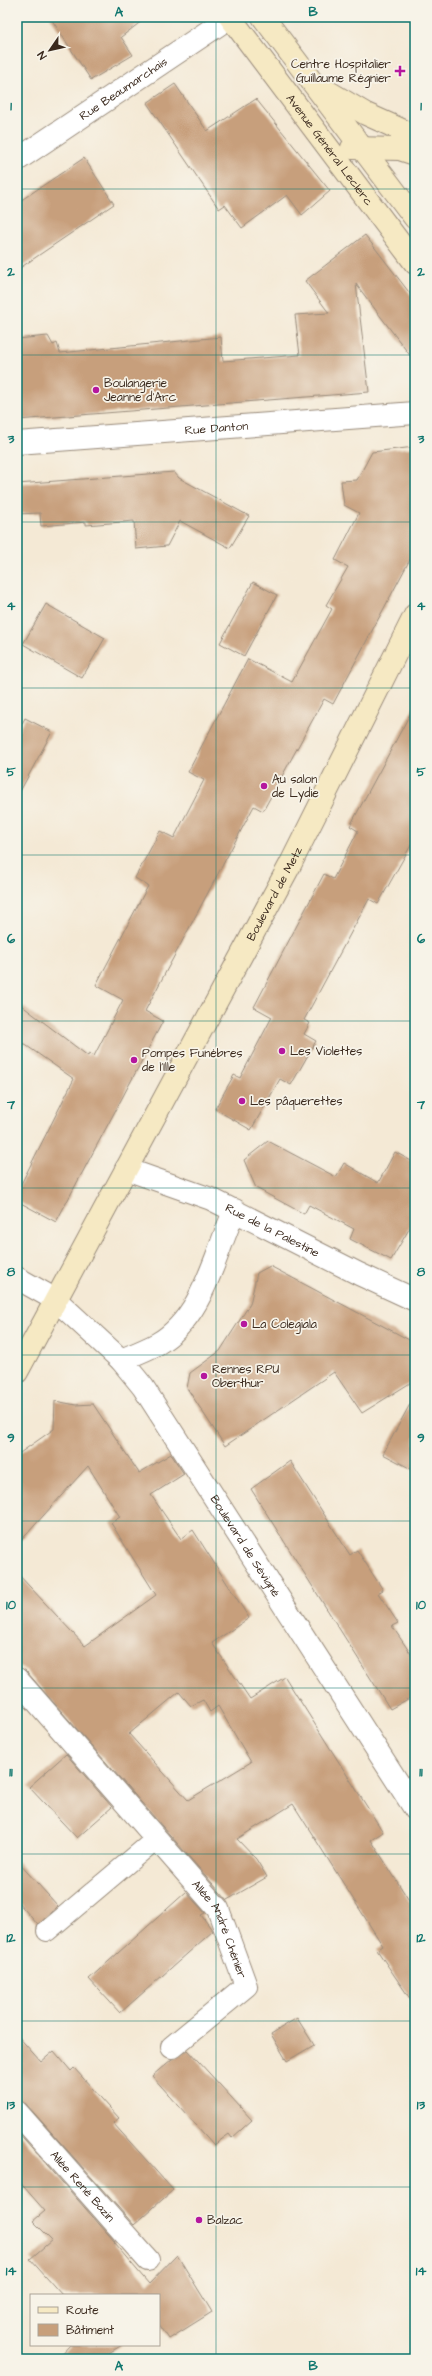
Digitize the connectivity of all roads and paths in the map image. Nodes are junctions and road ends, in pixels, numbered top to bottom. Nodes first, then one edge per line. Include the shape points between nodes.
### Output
1 (230, 17) edge
2 (245, 17) edge
3 (263, 17) edge
4 (279, 81) junction
5 (311, 81) junction
6 (415, 136) edge
7 (363, 148) junction
8 (415, 154) edge
9 (17, 160) edge
10 (415, 218) edge
11 (415, 263) edge
12 (415, 413) edge
13 (17, 443) edge
14 (415, 615) edge
15 (126, 1170) junction
16 (235, 1210) junction
17 (17, 1278) edge
18 (413, 1294) edge
19 (56, 1300) junction
20 (121, 1360) junction
21 (17, 1372) edge
22 (17, 1679) edge
23 (415, 1809) edge
24 (156, 1839) junction
25 (47, 1931) dead end
26 (172, 2047) dead end
27 (17, 2112) edge
28 (148, 2260) dead end

1 - 4 main road, Avenue Général Leclerc
1 - 9 street, Rue Beaumarchais
2 - 5 main road via 288,70
3 - 5 main road
4 - 7 main road via 302,94 344,146
4 - 11 main road, Avenue Général Leclerc
5 - 6 main road via 366,114
5 - 7 main road
7 - 8 main road via 400,149
7 - 10 main road
12 - 13 street, Rue Danton
14 - 15 main road, Boulevard de Metz via 290,865
15 - 16 street, Rue de la Palestine via 184,1188
15 - 19 main road, Boulevard de Metz
16 - 18 street, Rue de la Palestine via 359,1274
16 - 20 street via 222,1237 204,1290 181,1323 159,1343
17 - 19 street, Boulevard de Sévigné
19 - 20 street, Boulevard de Sévigné
19 - 21 main road, Boulevard de Metz
20 - 23 street, Boulevard de Sévigné via 143,1387
22 - 24 street, Allée André Chénier
24 - 25 lane
24 - 26 street, Allée André Chénier via 218,1909 246,1986
27 - 28 street, Allée René Bazin

